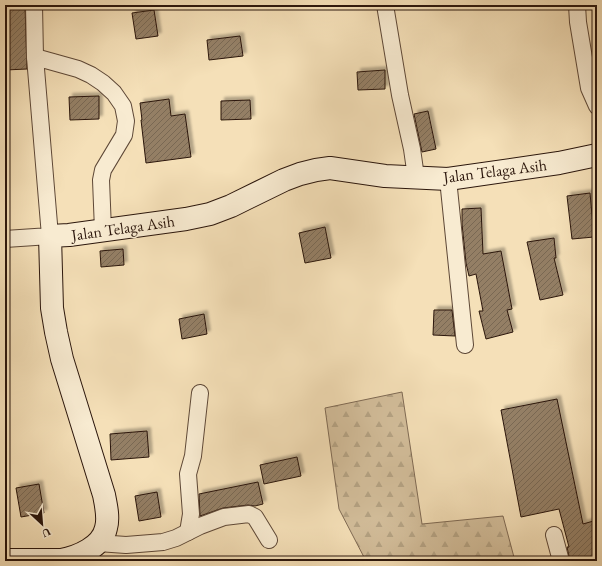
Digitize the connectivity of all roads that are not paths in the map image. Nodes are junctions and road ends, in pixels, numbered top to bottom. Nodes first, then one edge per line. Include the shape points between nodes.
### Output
1 (34, 5) edge
2 (385, 5) edge
3 (577, 5) edge
4 (35, 57) junction
5 (597, 106) edge
6 (597, 155) edge
7 (416, 177) junction
8 (448, 179) junction
9 (103, 230) junction
10 (50, 236) junction
11 (5, 238) edge
12 (465, 345) dead end
13 (200, 394) dead end
14 (188, 532) junction
15 (554, 535) dead end
16 (268, 540) dead end
17 (98, 543) junction
18 (5, 560) edge
19 (61, 560) edge
20 (561, 561) edge

1 - 4 street
2 - 7 street
3 - 5 street via 589,88
4 - 9 street via 91,75 114,93 123,106 126,122 124,136 103,170 101,180
4 - 10 street
6 - 8 street, Jalan Telaga Asih
7 - 8 street, Jalan Telaga Asih
7 - 9 street, Jalan Telaga Asih via 385,176 330,168 316,170 284,180 210,214
8 - 12 street
9 - 10 street, Jalan Telaga Asih
10 - 11 street
10 - 17 street, Jalan Telaga Asih via 52,308 56,332 107,513 106,528
13 - 14 street via 193,456 188,474 191,514
14 - 16 street via 224,517 249,514 255,517
14 - 17 street via 176,538 151,544
15 - 20 street
17 - 19 street via 81,554
18 - 19 street

